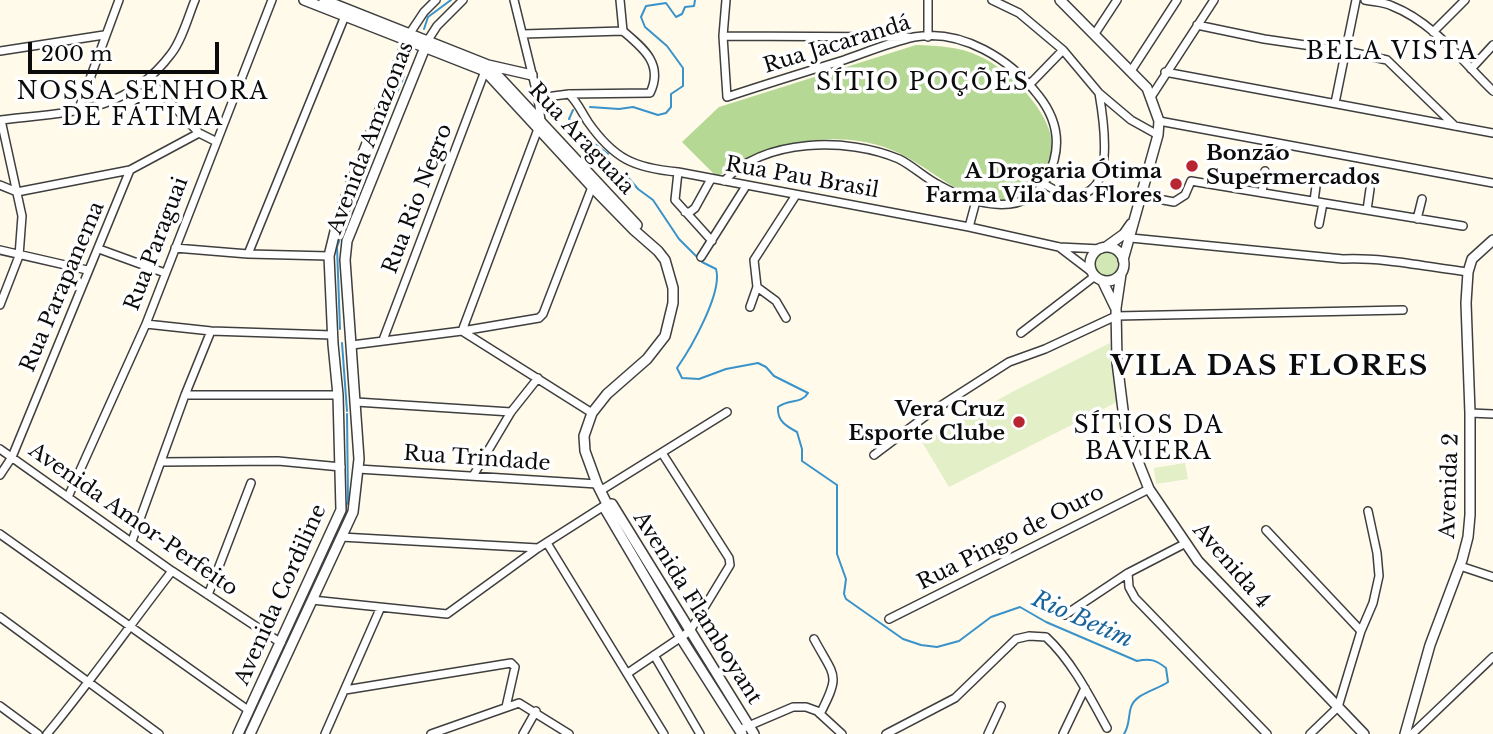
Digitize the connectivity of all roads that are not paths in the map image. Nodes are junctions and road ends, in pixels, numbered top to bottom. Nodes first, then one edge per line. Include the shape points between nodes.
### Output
1 (119, 0) edge
2 (195, 0) edge
3 (272, 0) edge
4 (304, 0) edge
5 (324, 0) edge
6 (436, 0) edge
7 (463, 0) edge
8 (513, 0) edge
9 (620, 0) edge
10 (726, 0) edge
11 (928, 0) edge
12 (992, 0) edge
13 (1060, 0) edge
14 (1117, 0) edge
15 (1177, 0) edge
16 (1213, 0) edge
17 (1356, 0) edge
18 (1365, 0) edge
19 (1465, 0) edge
20 (345, 16) junction
21 (1198, 25) junction
22 (623, 31) junction
23 (1433, 32) junction
24 (523, 34) junction
25 (104, 35) junction
26 (1094, 35) junction
27 (723, 36) junction
28 (409, 37) junction
29 (916, 37) junction
30 (928, 37) junction
31 (426, 44) junction
32 (1493, 45) edge
33 (0, 51) edge
34 (1063, 51) junction
35 (1346, 51) junction
36 (487, 68) junction
37 (1471, 69) junction
38 (1131, 71) junction
39 (1165, 72) junction
40 (532, 75) junction
41 (148, 79) junction
42 (1030, 84) junction
43 (1493, 91) edge
44 (1099, 93) junction
45 (569, 94) junction
46 (1151, 97) junction
47 (538, 98) junction
48 (1335, 103) junction
49 (78, 111) junction
50 (1, 120) edge
51 (1159, 121) junction
52 (541, 124) junction
53 (1455, 126) junction
54 (199, 133) junction
55 (1493, 133) edge
56 (1158, 135) junction
57 (215, 141) junction
58 (130, 170) junction
59 (1265, 171) dead end
60 (678, 172) junction
61 (1317, 178) dead end
62 (711, 179) junction
63 (724, 181) junction
64 (1493, 183) edge
65 (1044, 184) junction
66 (0, 185) edge
67 (746, 186) junction
68 (592, 187) junction
69 (1370, 189) dead end
70 (17, 192) junction
71 (1262, 193) junction
72 (796, 195) junction
73 (1142, 196) junction
74 (1422, 199) dead end
75 (976, 201) junction
76 (1319, 202) junction
77 (1367, 210) junction
78 (685, 212) junction
79 (1136, 217) junction
80 (1417, 219) junction
81 (1319, 224) dead end
82 (1463, 226) dead end
83 (969, 227) junction
84 (645, 238) junction
85 (1130, 238) junction
86 (1118, 239) junction
87 (1493, 240) edge
88 (712, 241) junction
89 (175, 247) junction
90 (1059, 247) junction
91 (1103, 248) junction
92 (99, 249) junction
93 (0, 250) edge
94 (248, 254) junction
95 (19, 256) junction
96 (329, 257) junction
97 (701, 257) dead end
98 (1124, 260) junction
99 (87, 270) junction
100 (1468, 272) junction
101 (165, 273) junction
102 (1121, 274) junction
103 (1097, 276) junction
104 (757, 286) junction
105 (673, 303) joint
106 (0, 305) edge
107 (750, 307) dead end
108 (1403, 310) dead end
109 (1116, 312) junction
110 (786, 318) dead end
111 (146, 324) junction
112 (211, 331) junction
113 (461, 331) junction
114 (1021, 333) dead end
115 (332, 335) junction
116 (383, 340) junction
117 (352, 345) junction
118 (538, 378) junction
119 (185, 395) junction
120 (338, 395) junction
121 (356, 402) junction
122 (511, 412) junction
123 (727, 412) dead end
124 (1470, 413) junction
125 (592, 414) junction
126 (1493, 414) edge
127 (0, 449) edge
128 (662, 453) junction
129 (874, 455) dead end
130 (12, 457) junction
131 (161, 462) junction
132 (343, 468) junction
133 (357, 469) junction
134 (0, 475) edge
135 (473, 476) junction
136 (251, 483) dead end
137 (598, 487) junction
138 (1149, 488) junction
139 (68, 498) junction
140 (607, 504) junction
141 (1368, 511) dead end
142 (1266, 530) dead end
143 (0, 534) edge
144 (341, 537) junction
145 (132, 541) junction
146 (547, 543) junction
147 (1186, 543) junction
148 (538, 548) junction
149 (1460, 566) junction
150 (172, 571) junction
151 (1128, 573) junction
152 (1493, 577) edge
153 (208, 595) junction
154 (312, 600) junction
155 (380, 608) junction
156 (1065, 615) dead end
157 (0, 617) edge
158 (889, 619) dead end
159 (129, 626) junction
160 (690, 631) junction
161 (1361, 631) junction
162 (681, 638) junction
163 (814, 639) dead end
164 (281, 643) junction
165 (654, 655) junction
166 (1493, 657) edge
167 (628, 673) junction
168 (89, 683) junction
169 (1085, 688) junction
170 (345, 690) junction
171 (0, 706) edge
172 (1001, 706) dead end
173 (506, 707) junction
174 (1338, 707) junction
175 (248, 710) junction
176 (536, 712) junction
177 (820, 714) junction
178 (1107, 728) dead end
179 (752, 730) edge
180 (741, 732) edge
181 (38, 734) edge
182 (47, 734) edge
183 (159, 734) edge
184 (238, 734) edge
185 (250, 734) edge
186 (325, 734) edge
187 (431, 734) edge
188 (523, 734) edge
189 (569, 734) edge
190 (664, 734) edge
191 (700, 734) edge
192 (842, 734) edge
193 (886, 734) edge
194 (988, 734) edge
195 (1063, 734) edge
196 (1267, 734) edge
197 (1310, 734) edge
198 (1364, 734) edge
199 (1405, 734) edge
200 (1412, 734) edge

1 - 25 street
2 - 41 street via 172,53
3 - 57 street, Rua Paraguai
4 - 20 street
5 - 28 street
6 - 28 street, Avenida Amazonas
7 - 31 street, Avenida Amazonas
8 - 24 street
9 - 22 street
10 - 27 street
11 - 30 street
12 - 34 street via 1019,13
13 - 26 street
14 - 26 street
15 - 38 street
16 - 21 street
17 - 35 street
18 - 23 street via 1410,14
19 - 23 street
20 - 28 street
20 - 94 street
21 - 35 street
21 - 39 street
22 - 24 street
22 - 45 street via 652,58 655,67 650,93
23 - 37 street
24 - 40 street
25 - 33 street
25 - 49 street
26 - 38 street
27 - 29 street
27 - 29 street, Rua Jacarandá via 727,97
28 - 31 street
28 - 96 street, Avenida Amazonas via 339,215
29 - 30 street, Rua Jacarandá
30 - 42 street, Rua Jacarandá via 958,39 989,52
31 - 36 street
31 - 117 street, Avenida Amazonas via 347,241
32 - 37 street
34 - 42 street
34 - 44 street
35 - 48 street
35 - 53 street via 1387,60
36 - 40 street
36 - 52 street, Rua Araguaia
36 - 116 street, Rua Rio Negro
37 - 43 street
38 - 46 street
39 - 46 street
39 - 48 street
40 - 47 street
41 - 49 street via 121,99
41 - 54 street
42 - 65 street, Rua Jacarandá via 1049,108 1057,139
44 - 56 street
44 - 65 street via 1104,144 1100,178 1083,195 1071,198
45 - 47 street
45 - 60 street, Rua Pau Brasil via 598,134 623,157 644,168
46 - 51 street
47 - 52 street
48 - 53 street
49 - 50 street
50 - 70 street
51 - 56 street
51 - 64 street
52 - 68 street, Rua Araguaia
52 - 84 street, Rua Araguaia
52 - 113 street
53 - 55 street
54 - 57 street
54 - 58 street
56 - 73 street
57 - 89 street, Rua Paraguai
58 - 70 street
58 - 92 street, Rua Parapanema
59 - 71 street
60 - 62 street, Rua Pau Brasil
60 - 78 street via 675,200
61 - 76 street
62 - 63 street, Rua Pau Brasil
62 - 78 street via 695,208
63 - 67 street, Rua Pau Brasil
63 - 75 street via 739,167 786,149 853,146 899,160 940,186
65 - 75 street via 1018,204
66 - 70 street
67 - 72 street, Rua Pau Brasil
67 - 88 street
68 - 84 street, Rua Araguaia
68 - 113 street via 543,314
69 - 77 street
70 - 95 street via 22,216
71 - 73 street via 1191,181 1185,195 1174,202
71 - 76 street
72 - 83 street, Rua Pau Brasil
72 - 104 street via 756,254
73 - 79 street
74 - 80 street
75 - 83 street
76 - 77 street
76 - 81 street
77 - 80 street
78 - 88 street
79 - 85 street
79 - 86 street
80 - 82 street
83 - 90 street, Rua Pau Brasil
84 - 105 street, Rua Araguaia via 665,260
85 - 86 street
85 - 98 street
85 - 100 street via 1343,259 1372,257
86 - 91 street
87 - 100 street via 1472,259
88 - 97 street
89 - 94 street
89 - 101 street, Rua Paraguai
90 - 91 street, Rua Pau Brasil
90 - 103 street, Rua Pau Brasil
91 - 98 street via 1115,249
91 - 103 street via 1091,259
92 - 99 street, Rua Parapanema
92 - 101 street
93 - 95 street
94 - 96 street
95 - 99 street
95 - 106 street
96 - 115 street, Avenida Amazonas
98 - 102 street
99 - 130 street, Rua Parapanema
100 - 124 street, Avenida 2
101 - 111 street, Rua Paraguai
102 - 103 street via 1111,281
102 - 109 street, Avenida 4
103 - 109 street, Avenida 4
103 - 114 street
104 - 107 street
104 - 110 street via 776,301
105 - 125 street, Avenida Flamboyant via 665,336 656,349
108 - 109 street
109 - 129 street via 1009,362
109 - 138 street, Avenida 4 via 1126,430
111 - 112 street
111 - 139 street, Rua Paraguai
112 - 115 street
112 - 119 street
113 - 116 street
113 - 118 street
115 - 120 street, Avenida Amazonas
116 - 117 street
117 - 121 street, Avenida Amazonas
118 - 122 street
118 - 125 street
119 - 120 street
119 - 131 street
120 - 132 street, Avenida Amazonas
121 - 122 street
121 - 133 street, Avenida Amazonas
122 - 135 street
123 - 128 street
124 - 126 street
124 - 149 street, Avenida 2 via 1470,514
125 - 137 street, Avenida Flamboyant via 584,436 585,451
127 - 130 street, Avenida Amor-Perfeito
128 - 137 street
128 - 160 street via 730,562
130 - 134 street, Rua Parapanema
130 - 139 street, Avenida Amor-Perfeito
131 - 132 street via 278,461
131 - 145 street
132 - 133 street
132 - 164 street, Avenida Cordiline via 341,510
133 - 135 street, Rua Trindade
133 - 144 street, Avenida Cordiline via 353,512
135 - 137 street, Rua Trindade
136 - 153 street
137 - 140 street, Avenida Flamboyant
138 - 147 street, Avenida 4
138 - 158 street, Rua Pingo de Ouro
139 - 145 street, Avenida Amor-Perfeito
140 - 146 street
140 - 160 street, Avenida Flamboyant via 612,504
140 - 162 street, Avenida Flamboyant via 605,509
141 - 161 street via 1379,576
142 - 161 street
143 - 159 street
144 - 148 street
144 - 154 street, Avenida Cordiline
145 - 150 street, Avenida Amor-Perfeito
146 - 148 street
146 - 167 street
147 - 151 street
147 - 174 street, Avenida 4
148 - 155 street via 447,614
149 - 152 street
149 - 199 street, Avenida 2 via 1430,645
150 - 153 street, Avenida Amor-Perfeito
150 - 159 street
151 - 156 street
151 - 196 street via 1135,598
153 - 164 street, Avenida Amor-Perfeito
154 - 155 street
154 - 185 street, Avenida Cordiline
155 - 170 street
157 - 168 street
159 - 168 street
159 - 175 street
160 - 162 street
160 - 179 street, Avenida Flamboyant
161 - 174 street
162 - 165 street
162 - 180 street, Avenida Flamboyant
163 - 177 street via 835,679
164 - 175 street, Avenida Cordiline
165 - 167 street
165 - 191 street
166 - 200 street
167 - 190 street
168 - 182 street
168 - 183 street
169 - 178 street
169 - 193 street via 1046,637 1016,639 955,698
169 - 195 street
170 - 173 street via 511,663 515,667
170 - 186 street
171 - 181 street
172 - 194 street
173 - 176 street via 519,703
173 - 187 street
174 - 197 street
174 - 198 street, Avenida 4
175 - 184 street, Avenida Cordiline
176 - 188 street
176 - 189 street
177 - 179 street via 806,706 793,707
177 - 192 street
179 - 180 street

